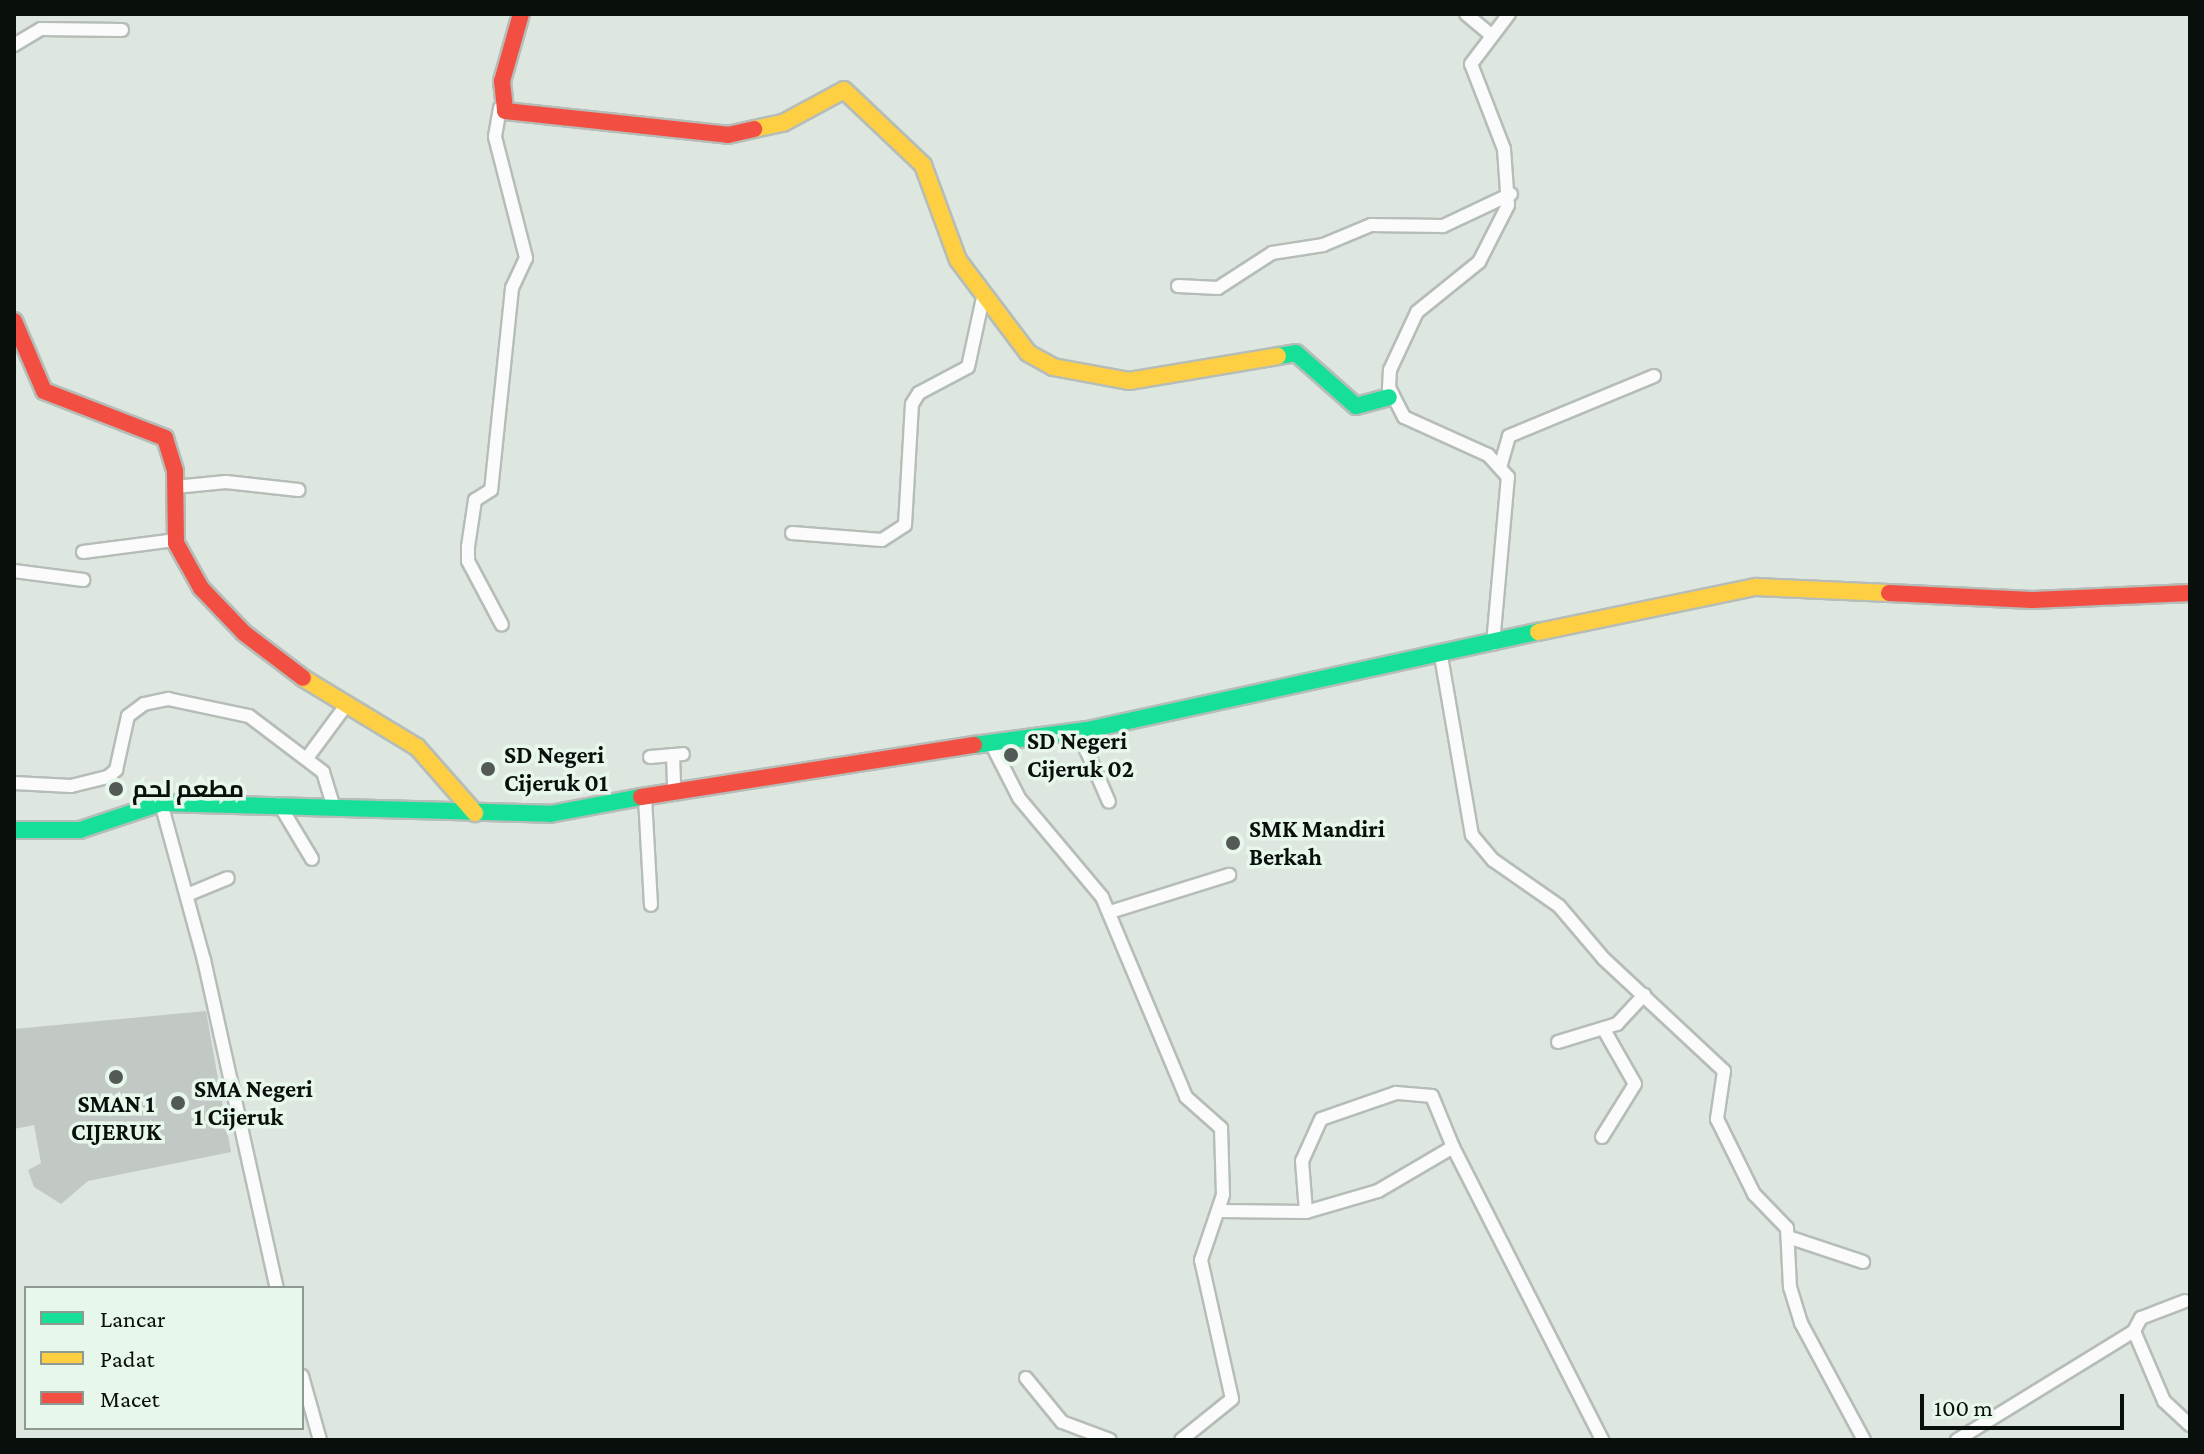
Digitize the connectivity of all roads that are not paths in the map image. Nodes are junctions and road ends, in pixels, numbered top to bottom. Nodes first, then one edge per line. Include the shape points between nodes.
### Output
1 (521, 14) edge
2 (1466, 14) edge
3 (1509, 14) edge
4 (122, 30) dead end
5 (1489, 33) junction
6 (14, 45) edge
7 (500, 108) junction
8 (1511, 194) junction
9 (1178, 286) dead end
10 (984, 293) junction
11 (14, 321) edge
12 (1654, 376) dead end
13 (1389, 397) junction
14 (1501, 464) junction
15 (175, 479) junction
16 (299, 490) dead end
17 (792, 533) dead end
18 (176, 540) junction
19 (83, 552) dead end
20 (14, 571) edge
21 (83, 580) dead end
22 (2190, 593) edge
23 (502, 625) dead end
24 (1493, 644) junction
25 (1441, 656) junction
26 (347, 704) junction
27 (1078, 731) junction
28 (992, 745) junction
29 (650, 757) dead end
30 (307, 758) junction
31 (14, 783) edge
32 (674, 792) junction
33 (645, 798) junction
34 (1109, 802) dead end
35 (161, 803) junction
36 (279, 804) junction
37 (333, 805) junction
38 (475, 813) junction
39 (14, 830) edge
40 (312, 859) dead end
41 (1229, 875) dead end
42 (228, 878) dead end
43 (187, 895) junction
44 (651, 905) dead end
45 (1110, 912) junction
46 (1638, 1003) junction
47 (1603, 1028) junction
48 (1558, 1042) dead end
49 (1602, 1137) dead end
50 (1453, 1147) junction
51 (1221, 1211) junction
52 (1306, 1212) junction
53 (1791, 1238) junction
54 (1863, 1262) dead end
55 (277, 1286) edge
56 (2185, 1301) dead end
57 (2134, 1331) junction
58 (1026, 1378) dead end
59 (304, 1383) edge
60 (2190, 1425) edge
61 (320, 1440) edge
62 (1110, 1440) edge
63 (1181, 1440) edge
64 (1602, 1440) edge
65 (1864, 1440) edge
66 (1957, 1440) edge

1 - 7 main road
2 - 5 street
3 - 5 street
4 - 6 street via 41,29
5 - 8 street via 1471,64 1504,149
7 - 10 main road via 728,135 783,123 844,90 928,172 947,239
7 - 23 street via 495,137 526,258 512,288 491,490 475,500 468,561
8 - 9 street via 1458,222 1371,225 1323,245 1272,253 1218,288
8 - 13 street via 1479,262 1429,297 1412,319 1390,370
10 - 13 main road via 1028,353 1053,367 1129,381 1296,353 1356,406
10 - 17 street via 968,367 919,393 912,404 905,525 882,540
11 - 15 main road via 44,391 153,429 171,452
12 - 14 street via 1509,436
13 - 14 street via 1416,424
14 - 24 street via 1511,495
15 - 16 street
15 - 18 main road
18 - 19 street
18 - 26 main road via 192,576 244,633
20 - 21 street
22 - 24 main road via 2032,600 1772,585 1686,597
24 - 25 main road
25 - 27 main road
25 - 46 street via 1472,835 1493,860 1559,906
26 - 30 street
26 - 38 main road via 427,755
27 - 28 main road
27 - 34 street
28 - 32 main road via 774,772
28 - 45 street via 1019,798
29 - 32 street via 678,754
30 - 31 street via 233,709 168,699 144,704 128,716 116,770 108,777 71,786
30 - 37 street via 327,778
32 - 33 main road
33 - 38 main road via 550,814
33 - 44 street
35 - 36 main road
35 - 39 main road via 80,830
35 - 43 street
36 - 37 main road
36 - 40 street
37 - 38 main road
41 - 45 street
42 - 43 street
43 - 55 street
45 - 51 street via 1186,1097 1221,1128
46 - 47 street
46 - 53 street via 1717,1063 1726,1077 1717,1119 1744,1176
47 - 48 street
47 - 49 street via 1635,1084
50 - 52 street via 1378,1191
50 - 52 street via 1427,1092 1351,1105 1312,1129 1299,1182
50 - 64 street
51 - 52 street
51 - 63 street via 1203,1240 1201,1260 1232,1399
53 - 54 street
53 - 65 street via 1790,1287 1801,1323
56 - 57 street via 2141,1318
57 - 60 street via 2164,1401
57 - 66 street
58 - 62 street via 1062,1422
59 - 61 street

